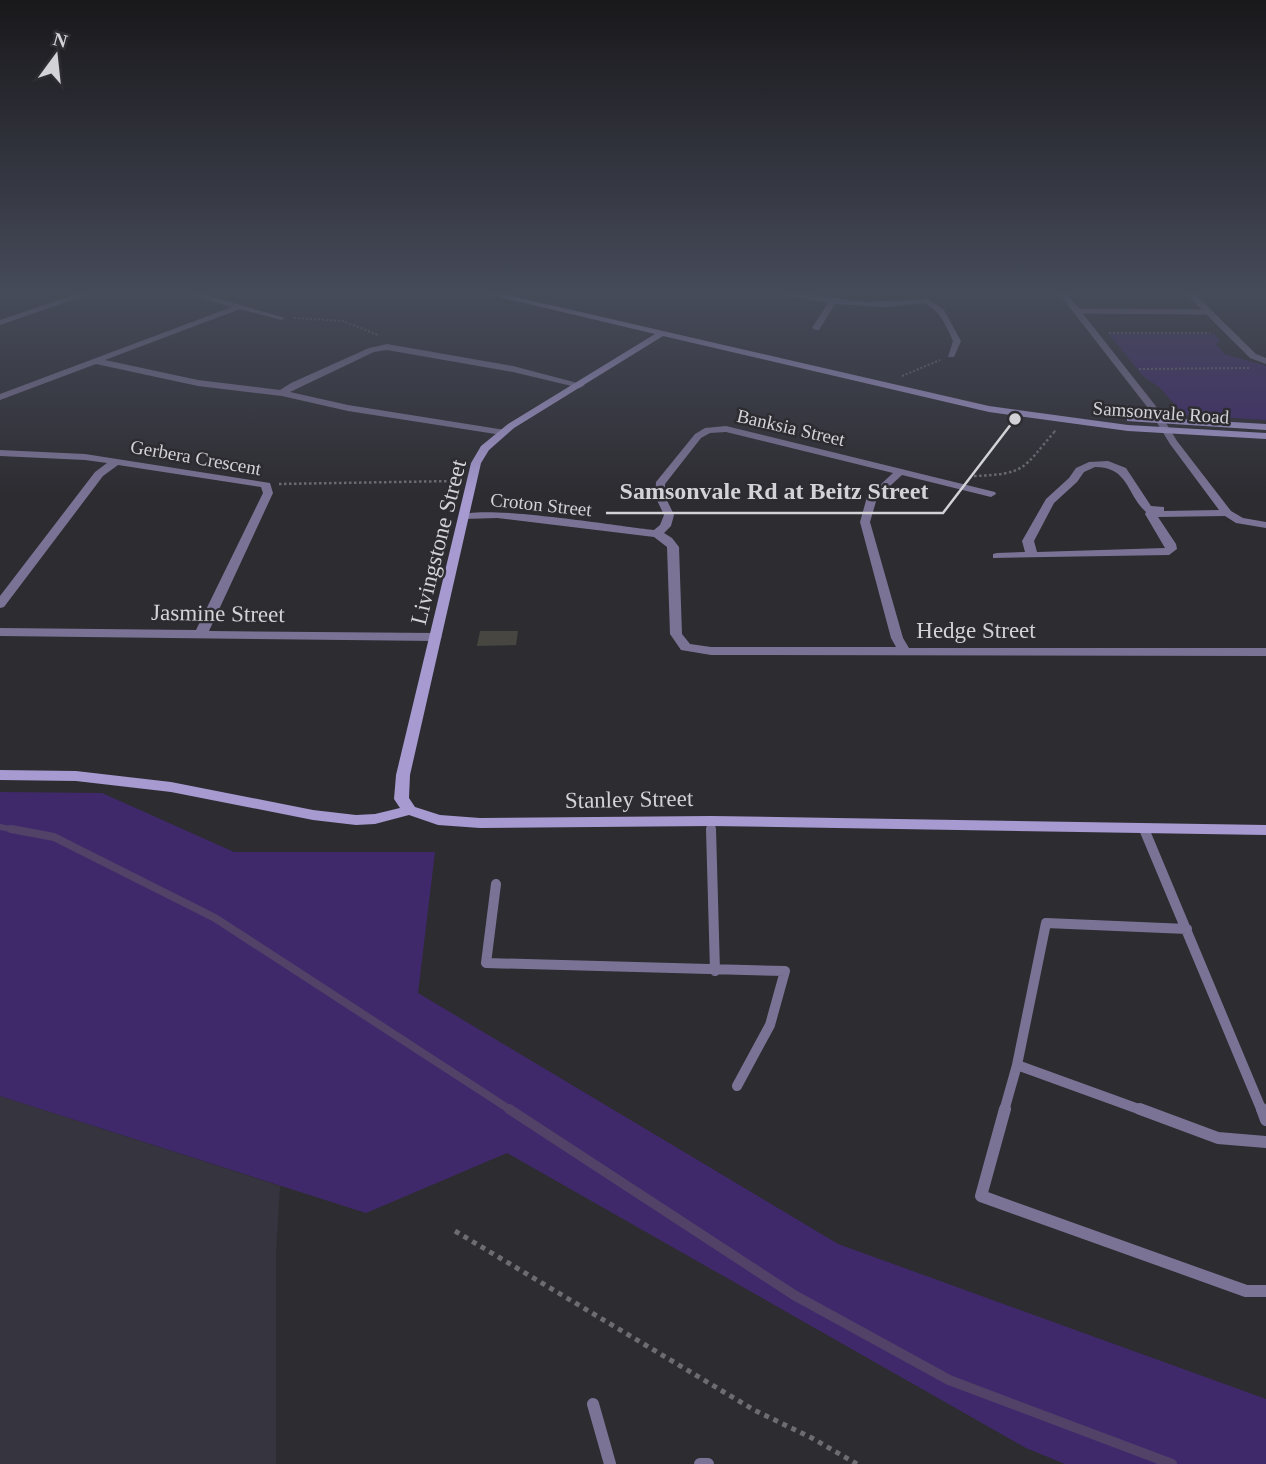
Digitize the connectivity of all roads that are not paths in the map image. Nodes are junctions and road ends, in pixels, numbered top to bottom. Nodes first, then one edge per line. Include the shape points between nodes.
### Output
1 (99, 359) edge
2 (351, 359) edge
3 (458, 359) edge
4 (621, 359) edge
5 (778, 359) edge
6 (1114, 359) edge
7 (95, 361) junction
8 (580, 385) junction
9 (282, 393) junction
10 (930, 394) junction
11 (0, 397) edge
12 (1161, 421) junction
13 (1266, 426) edge
14 (502, 432) junction
15 (1167, 432) junction
16 (1266, 436) edge
17 (0, 453) edge
18 (117, 461) junction
19 (901, 471) junction
20 (991, 494) dead end
21 (1225, 511) junction
22 (464, 516) junction
23 (1266, 525) edge
24 (657, 534) junction
25 (1032, 555) junction
26 (997, 556) dead end
27 (0, 604) edge
28 (0, 632) edge
29 (201, 634) junction
30 (436, 637) junction
31 (904, 651) junction
32 (1266, 652) edge
33 (0, 775) edge
34 (410, 810) junction
35 (711, 821) junction
36 (1144, 828) junction
37 (1266, 830) edge
38 (496, 884) dead end
39 (1187, 929) junction
40 (715, 971) junction
41 (1017, 1065) junction
42 (737, 1086) dead end
43 (1266, 1120) edge
44 (1266, 1142) edge
45 (1266, 1291) edge
46 (593, 1404) dead end
47 (610, 1464) edge
48 (700, 1464) edge
49 (708, 1464) edge

1 - 7 street
2 - 9 street
3 - 8 street
4 - 8 street, Livingstone Street
5 - 10 street, Samsonvale Road
6 - 12 street
7 - 9 street via 198,383
7 - 11 street
8 - 14 street, Livingstone Street
9 - 14 street
10 - 12 street, Samsonvale Road
10 - 15 street, Samsonvale Road via 1035,417
12 - 13 street, Samsonvale Road
12 - 15 street
14 - 22 street, Livingstone Street via 476,463
15 - 16 street, Samsonvale Road
15 - 21 street
17 - 18 street, Gerbera Crescent
18 - 27 street via 99,474
18 - 29 street, Gerbera Crescent via 266,485 268,493
19 - 20 street, Banksia Street
19 - 24 street, Banksia Street via 726,429 708,430 660,484 669,515
19 - 31 street via 872,497 865,522
21 - 23 street via 1240,521
21 - 25 street via 1150,514 1170,544 1171,550 1165,552
21 - 25 street via 1147,509 1122,470 1093,464 1080,470 1050,501 1028,541
22 - 24 street, Croton Street via 497,515
22 - 30 street, Livingstone Street
24 - 31 street, Hedge Street via 673,547 676,635 686,647 711,651
25 - 26 street
28 - 29 street, Jasmine Street
29 - 30 street, Jasmine Street
30 - 34 street, Livingstone Street via 401,788 401,799
31 - 32 street, Hedge Street
33 - 34 street, Stanley Street via 76,776 171,787 335,818 375,819
34 - 35 street, Stanley Street via 456,822
35 - 36 street, Stanley Street
35 - 40 lane
36 - 37 street, Stanley Street
36 - 39 lane
38 - 40 lane via 486,963
39 - 41 lane via 1046,923
39 - 43 lane
40 - 42 lane via 785,971 770,1025
41 - 44 lane via 1218,1138
41 - 45 lane via 981,1196 1246,1291
46 - 47 lane
48 - 49 lane

